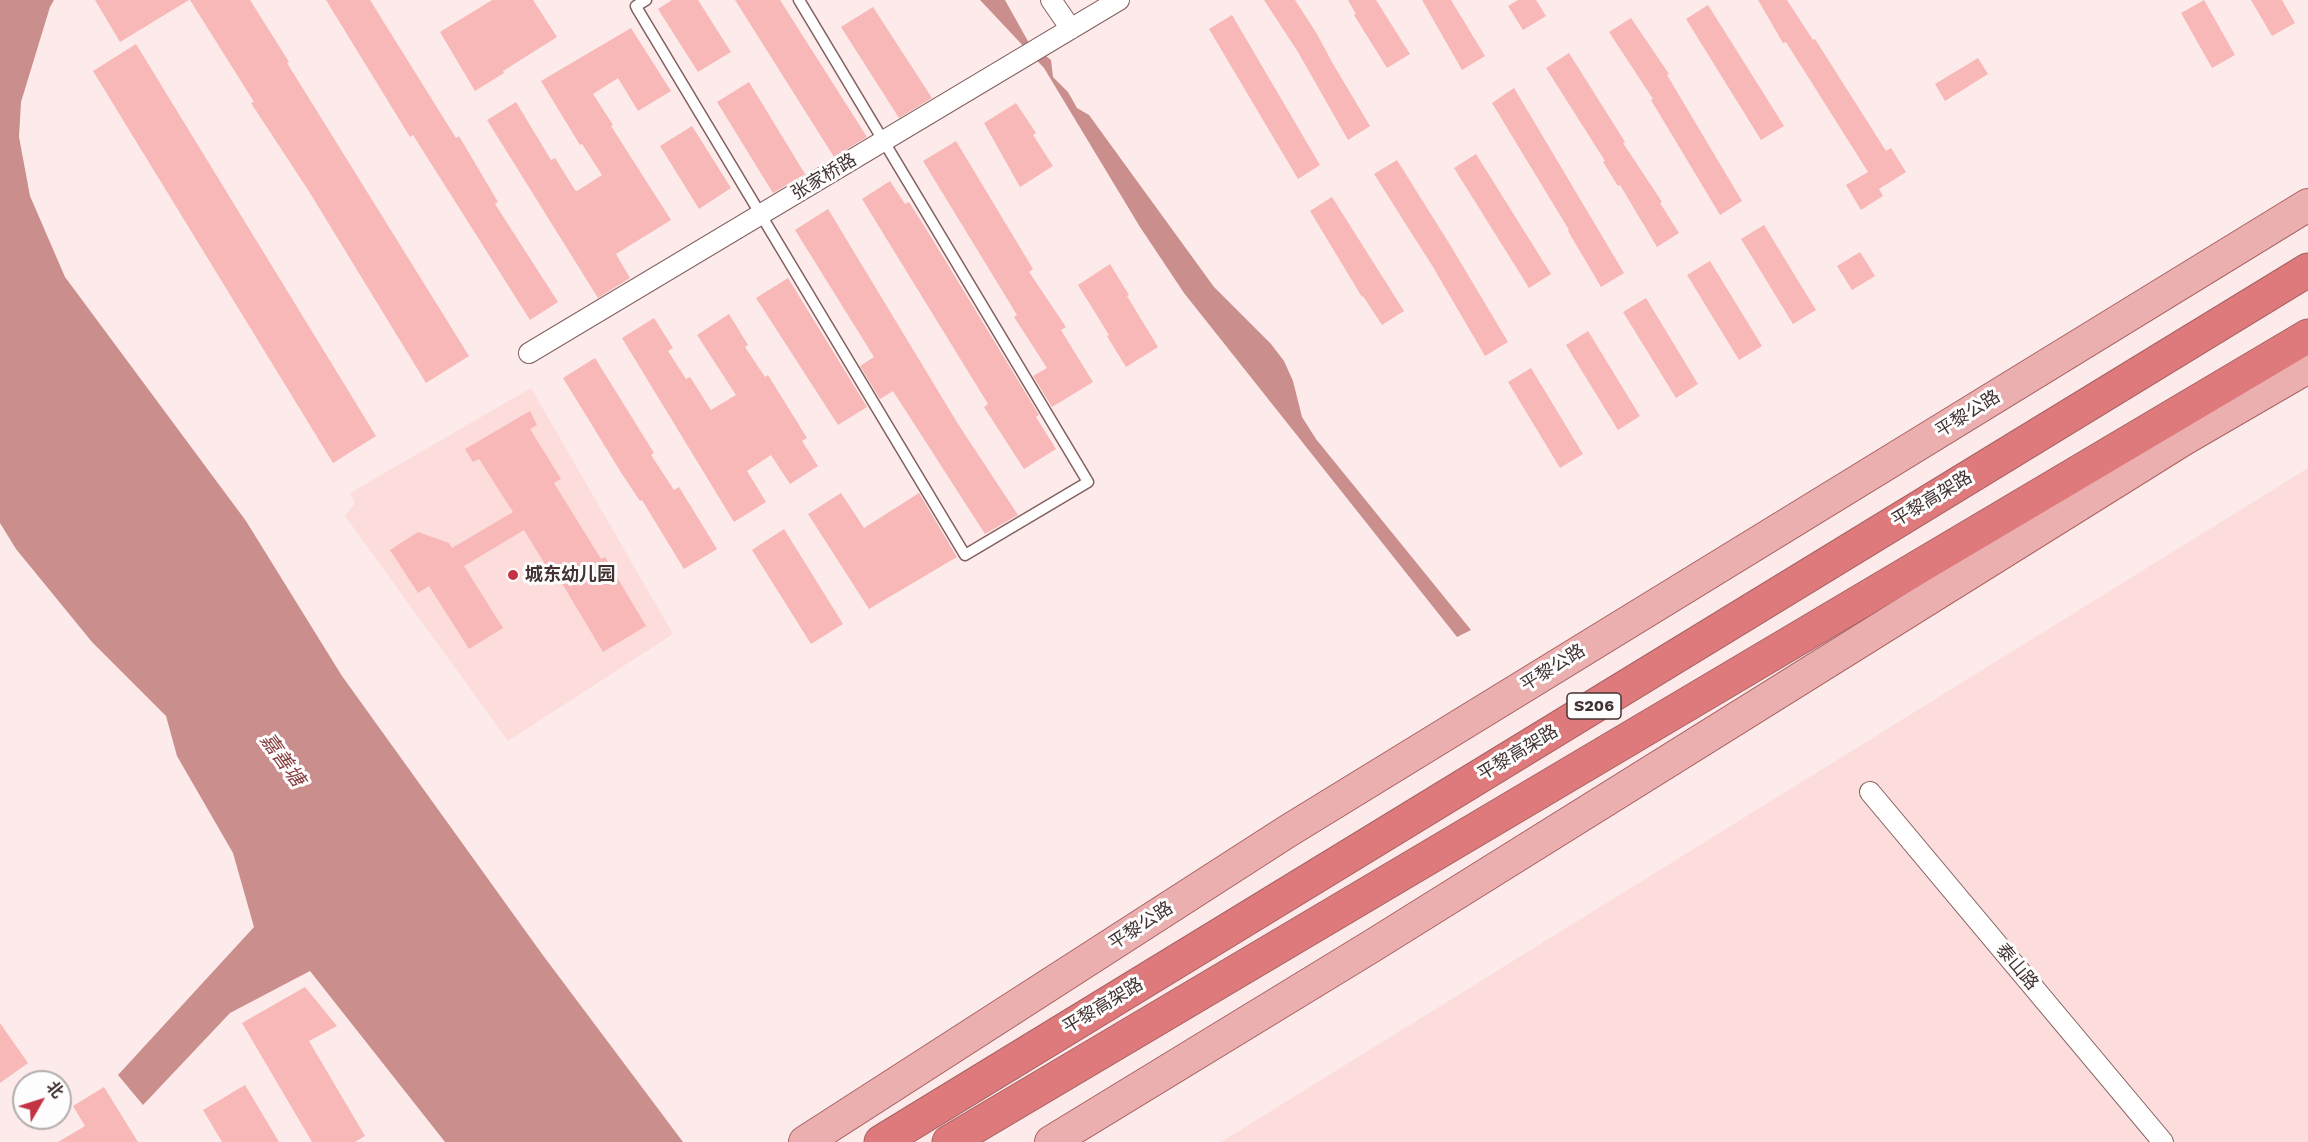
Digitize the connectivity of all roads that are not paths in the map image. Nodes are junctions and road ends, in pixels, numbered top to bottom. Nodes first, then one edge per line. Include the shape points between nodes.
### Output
1 (646, 0) edge
2 (799, 0) edge
3 (1051, 0) edge
4 (1119, 0) edge
5 (1071, 29) junction
6 (884, 141) junction
7 (2308, 205) edge
8 (760, 214) junction
9 (2308, 270) edge
10 (2308, 336) edge
11 (529, 353) dead end
12 (2308, 367) edge
13 (1870, 792) dead end
14 (805, 1142) edge
15 (881, 1142) edge
16 (949, 1142) edge
17 (1051, 1142) edge
18 (2163, 1142) edge

1 - 8 lane via 636,6
2 - 6 lane
3 - 5 street
4 - 5 street, 张家桥路
5 - 6 street, 张家桥路
6 - 8 street, 张家桥路
6 - 8 lane via 1088,482 965,555
7 - 14 main road, 平黎公路 via 1288,831
8 - 11 street, 张家桥路
9 - 15 highway, 平黎高架路 / S206
10 - 16 highway, S206
12 - 17 main road via 2184,439
13 - 18 street, 泰山路

